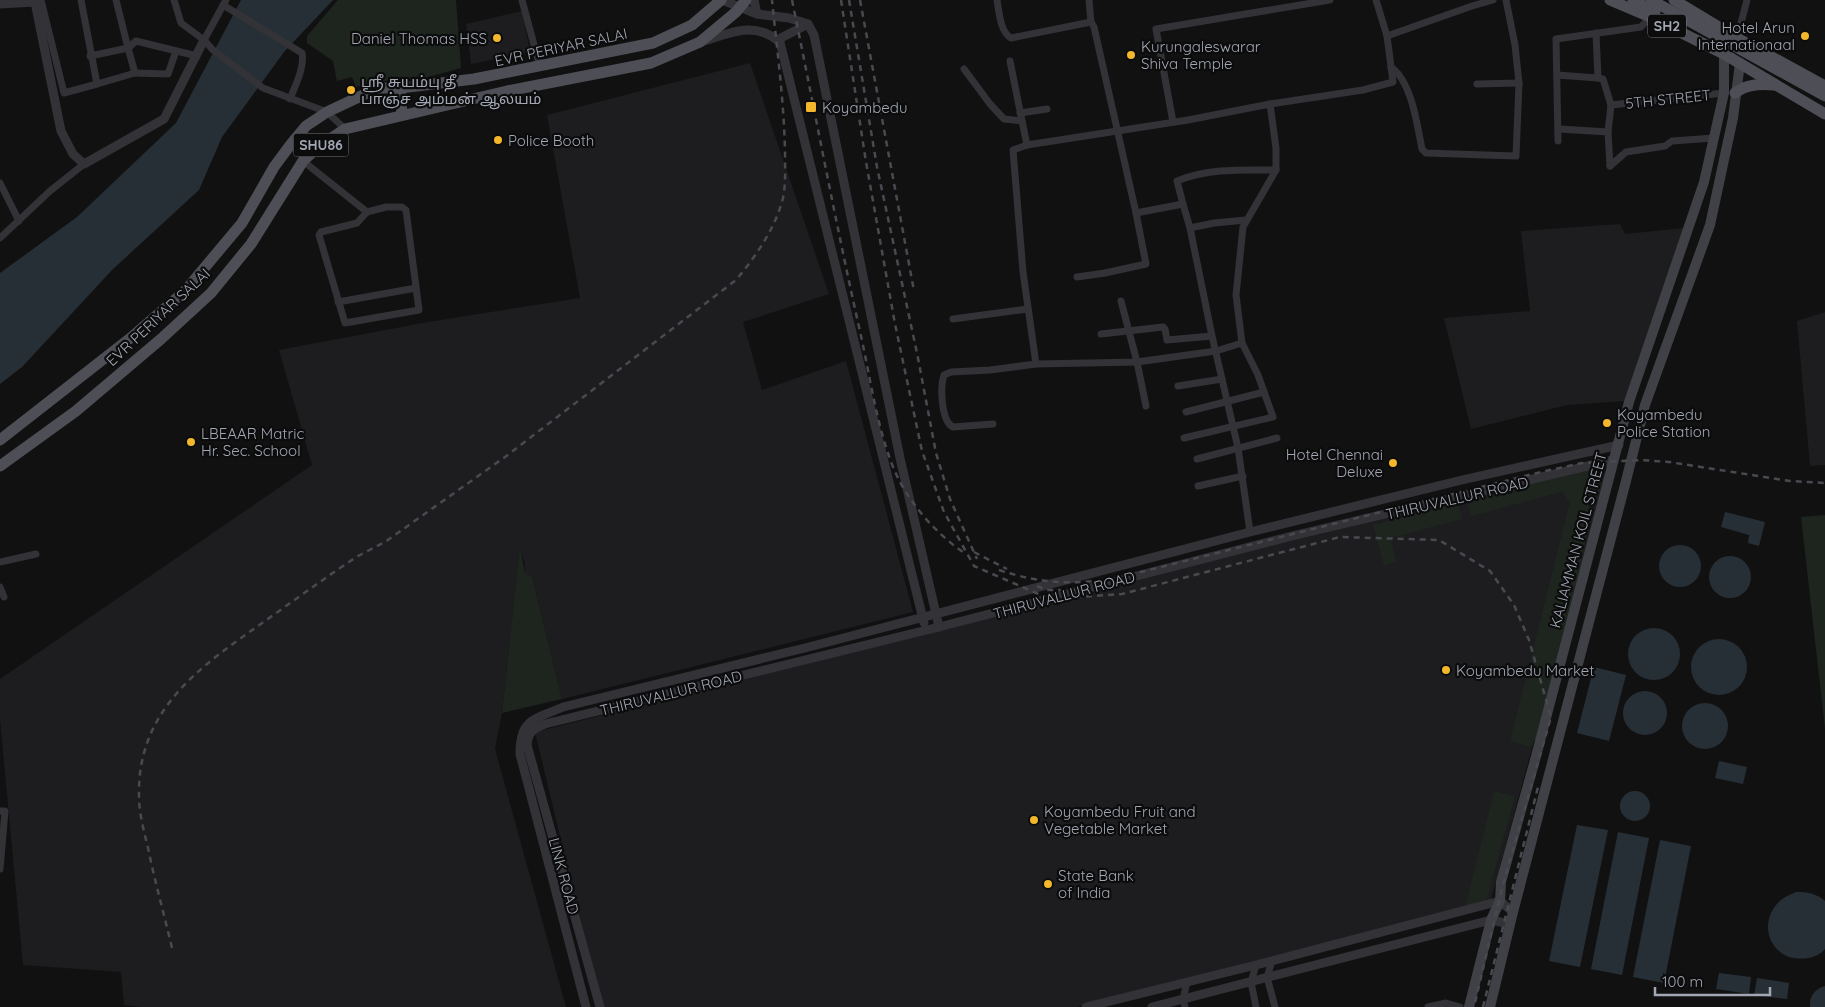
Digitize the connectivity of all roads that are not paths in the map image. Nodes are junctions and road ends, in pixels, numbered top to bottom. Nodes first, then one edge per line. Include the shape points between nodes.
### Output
1 (81, 0) edge
2 (116, 0) edge
3 (174, 0) edge
4 (522, 0) edge
5 (722, 0) edge
6 (754, 0) edge
7 (997, 0) edge
8 (1089, 0) edge
9 (1330, 0) edge
10 (1376, 0) edge
11 (1493, 0) edge
12 (1506, 0) edge
13 (1610, 0) edge
14 (1633, 0) edge
15 (1651, 0) edge
16 (1674, 0) edge
17 (1747, 0) edge
18 (38, 1) edge
19 (224, 2) edge
20 (0, 4) edge
21 (743, 4) edge
22 (757, 14) junction
23 (1650, 17) junction
24 (1091, 22) junction
25 (808, 24) junction
26 (1596, 33) junction
27 (1388, 36) junction
28 (1736, 38) junction
29 (204, 40) junction
30 (777, 40) junction
31 (700, 42) junction
32 (128, 48) junction
33 (176, 52) junction
34 (1724, 54) junction
35 (90, 56) junction
36 (197, 56) junction
37 (1010, 61) dead end
38 (1740, 64) junction
39 (540, 67) junction
40 (1391, 67) junction
41 (964, 69) dead end
42 (135, 73) junction
43 (1557, 75) junction
44 (1598, 78) junction
45 (1519, 83) junction
46 (97, 84) junction
47 (1477, 84) dead end
48 (1776, 85) junction
49 (1825, 86) edge
50 (400, 88) junction
51 (1730, 93) junction
52 (1825, 96) edge
53 (290, 99) junction
54 (1270, 104) junction
55 (1611, 104) junction
56 (1825, 106) edge
57 (1047, 108) dead end
58 (327, 112) junction
59 (1825, 114) edge
60 (402, 115) junction
61 (1021, 117) junction
62 (1174, 122) junction
63 (345, 129) junction
64 (1559, 129) junction
65 (1119, 130) junction
66 (1608, 132) junction
67 (1714, 138) junction
68 (1558, 141) dead end
69 (1027, 145) junction
70 (303, 161) junction
71 (84, 164) junction
72 (1276, 170) junction
73 (0, 183) edge
74 (1183, 204) junction
75 (367, 212) junction
76 (1136, 213) junction
77 (1246, 220) junction
78 (19, 221) junction
79 (1190, 228) junction
80 (0, 238) edge
81 (1077, 277) dead end
82 (416, 288) junction
83 (1120, 301) dead end
84 (338, 302) junction
85 (1028, 309) junction
86 (953, 319) dead end
87 (1127, 332) junction
88 (1101, 334) dead end
89 (1212, 336) junction
90 (1242, 343) junction
91 (1216, 351) junction
92 (1137, 362) junction
93 (1036, 364) junction
94 (1222, 379) junction
95 (1178, 386) dead end
96 (1264, 392) junction
97 (1227, 402) junction
98 (1146, 406) dead end
99 (1186, 412) dead end
100 (993, 424) dead end
101 (1232, 427) junction
102 (1184, 438) dead end
103 (1277, 438) dead end
104 (0, 440) edge
105 (1619, 445) junction
106 (1238, 448) junction
107 (1197, 459) dead end
108 (1613, 460) junction
109 (0, 466) edge
110 (1242, 476) junction
111 (1198, 486) dead end
112 (1250, 532) junction
113 (36, 554) dead end
114 (0, 562) edge
115 (0, 587) edge
116 (4, 597) dead end
117 (936, 613) junction
118 (922, 617) junction
119 (939, 627) junction
120 (926, 630) junction
121 (527, 745) joint
122 (0, 811) edge
123 (1, 855) edge
124 (0, 869) edge
125 (1500, 901) junction
126 (1513, 912) junction
127 (1491, 920) junction
128 (1510, 924) junction
129 (1272, 961) junction
130 (1256, 966) junction
131 (1267, 977) junction
132 (1187, 982) junction
133 (1251, 982) junction
134 (1184, 1003) edge
135 (586, 1007) edge
136 (600, 1007) edge
137 (1086, 1007) edge
138 (1152, 1007) edge
139 (1256, 1007) edge
140 (1275, 1007) edge
141 (1428, 1007) edge
142 (1460, 1007) edge
143 (1469, 1007) edge
144 (1490, 1007) edge

1 - 35 street
2 - 32 street
3 - 29 street via 181,23
4 - 39 street
5 - 21 street
5 - 39 main road, EVR PERIYAR SALAI / SHU86 via 692,25 653,43
6 - 22 street
7 - 24 street via 1004,31 1010,38
8 - 24 street
9 - 62 street via 1156,29
10 - 27 street
11 - 27 street
12 - 45 street
13 - 23 main road, SH2
14 - 56 main road
15 - 52 main road
16 - 28 main road, SH2
17 - 28 street
18 - 20 street
18 - 46 street via 64,93
18 - 71 street via 62,131 73,154
19 - 29 street
19 - 53 street via 300,50 299,74
21 - 22 street
21 - 31 main road, EVR PERIYAR SALAI / SHU86
22 - 25 street
23 - 26 street via 1641,27
23 - 34 main road, SH2
24 - 65 street
25 - 30 street
25 - 117 street via 814,35 900,458
26 - 43 street via 1556,39
26 - 44 street
27 - 40 street
28 - 49 main road, SH2
29 - 36 street
29 - 53 street via 263,88
30 - 31 street via 760,30 740,30
30 - 118 street via 806,144
31 - 60 main road, EVR PERIYAR SALAI / SHU86 via 651,63
32 - 33 street via 136,41
32 - 35 street
32 - 42 street
33 - 36 street
33 - 42 street via 168,74
34 - 38 main road, SH2
34 - 51 main road, KALIAMMAN KOIL STREET
35 - 46 street
36 - 71 street via 164,119
37 - 61 street
38 - 48 main road, SH2
38 - 51 main road
39 - 50 main road, EVR PERIYAR SALAI / SHU86 via 474,80
40 - 45 street via 1403,79 1422,149 1426,153 1516,156
40 - 54 street via 1393,82 1363,90
41 - 61 street via 1004,118
42 - 46 street
43 - 44 street
43 - 64 street
44 - 55 street via 1603,79
45 - 47 street
48 - 51 main road via 1757,84
48 - 59 main road, SH2
50 - 58 main road, EVR PERIYAR SALAI / SHU86 via 378,88
50 - 60 main road
51 - 55 street, 5TH STREET
51 - 67 main road, KALIAMMAN KOIL STREET
51 - 126 main road, KALIAMMAN KOIL STREET via 1733,118 1710,225 1644,406
53 - 58 street
54 - 62 street
54 - 72 street
55 - 66 street
57 - 61 street
58 - 63 street
58 - 104 main road, EVR PERIYAR SALAI / SHU86 via 306,126 291,144 242,223 186,291 134,336
60 - 63 main road, EVR PERIYAR SALAI / SHU86
61 - 69 street
62 - 65 street
63 - 70 main road, EVR PERIYAR SALAI / SHU86
64 - 66 street
64 - 68 street
65 - 69 street
65 - 76 street
66 - 67 street via 1610,166 1626,152 1665,146 1672,141
67 - 105 main road, KALIAMMAN KOIL STREET via 1704,182 1629,402
69 - 85 street via 1013,150
70 - 75 street
70 - 109 main road, EVR PERIYAR SALAI / SHU86 via 251,244 211,293 76,411
71 - 78 street
72 - 74 street via 1207,172 1187,178 1177,182
72 - 77 street
73 - 78 street
74 - 76 street
74 - 79 street
75 - 82 street via 386,207 405,209
75 - 84 street via 357,223 318,235
76 - 81 street via 1146,264
77 - 79 street
77 - 90 street via 1236,295
78 - 80 street
79 - 89 street
82 - 84 street
82 - 84 street via 418,312 345,323
83 - 87 street
85 - 86 street
85 - 93 street
87 - 88 street
87 - 89 street via 1164,327 1167,340
87 - 92 street
89 - 91 street
90 - 91 street
90 - 96 street
91 - 92 street
91 - 94 street
92 - 93 street
92 - 98 street
93 - 100 street via 944,375 943,400 948,424 953,427
94 - 95 street
94 - 97 street
96 - 97 street
96 - 101 street via 1273,417
97 - 99 street
97 - 101 street
101 - 102 street
101 - 106 street
103 - 106 street
105 - 108 main road, KALIAMMAN KOIL STREET
105 - 112 street
106 - 107 street
106 - 110 street
108 - 119 street, THIRUVALLUR ROAD via 1263,543
108 - 125 main road, KALIAMMAN KOIL STREET via 1501,882
110 - 111 street
110 - 112 street
112 - 117 street
113 - 114 street
115 - 116 street
117 - 118 street
117 - 119 street
118 - 120 street
118 - 135 street via 563,707 527,724 522,731 520,754
119 - 120 street, THIRUVALLUR ROAD
120 - 121 street, THIRUVALLUR ROAD via 546,724 531,732
121 - 136 street, LINK ROAD
122 - 123 street via 5,811
123 - 124 street
125 - 126 street
125 - 127 main road, KALIAMMAN KOIL STREET
125 - 129 street
126 - 128 main road, KALIAMMAN KOIL STREET
127 - 128 street
127 - 131 street
127 - 143 main road, KALIAMMAN KOIL STREET
128 - 144 main road, KALIAMMAN KOIL STREET
129 - 130 street
129 - 131 street
130 - 132 street
130 - 133 street
131 - 133 street
131 - 140 street
132 - 134 street
132 - 137 street
133 - 134 street
133 - 139 street
134 - 138 street
141 - 142 street via 1446,1003

